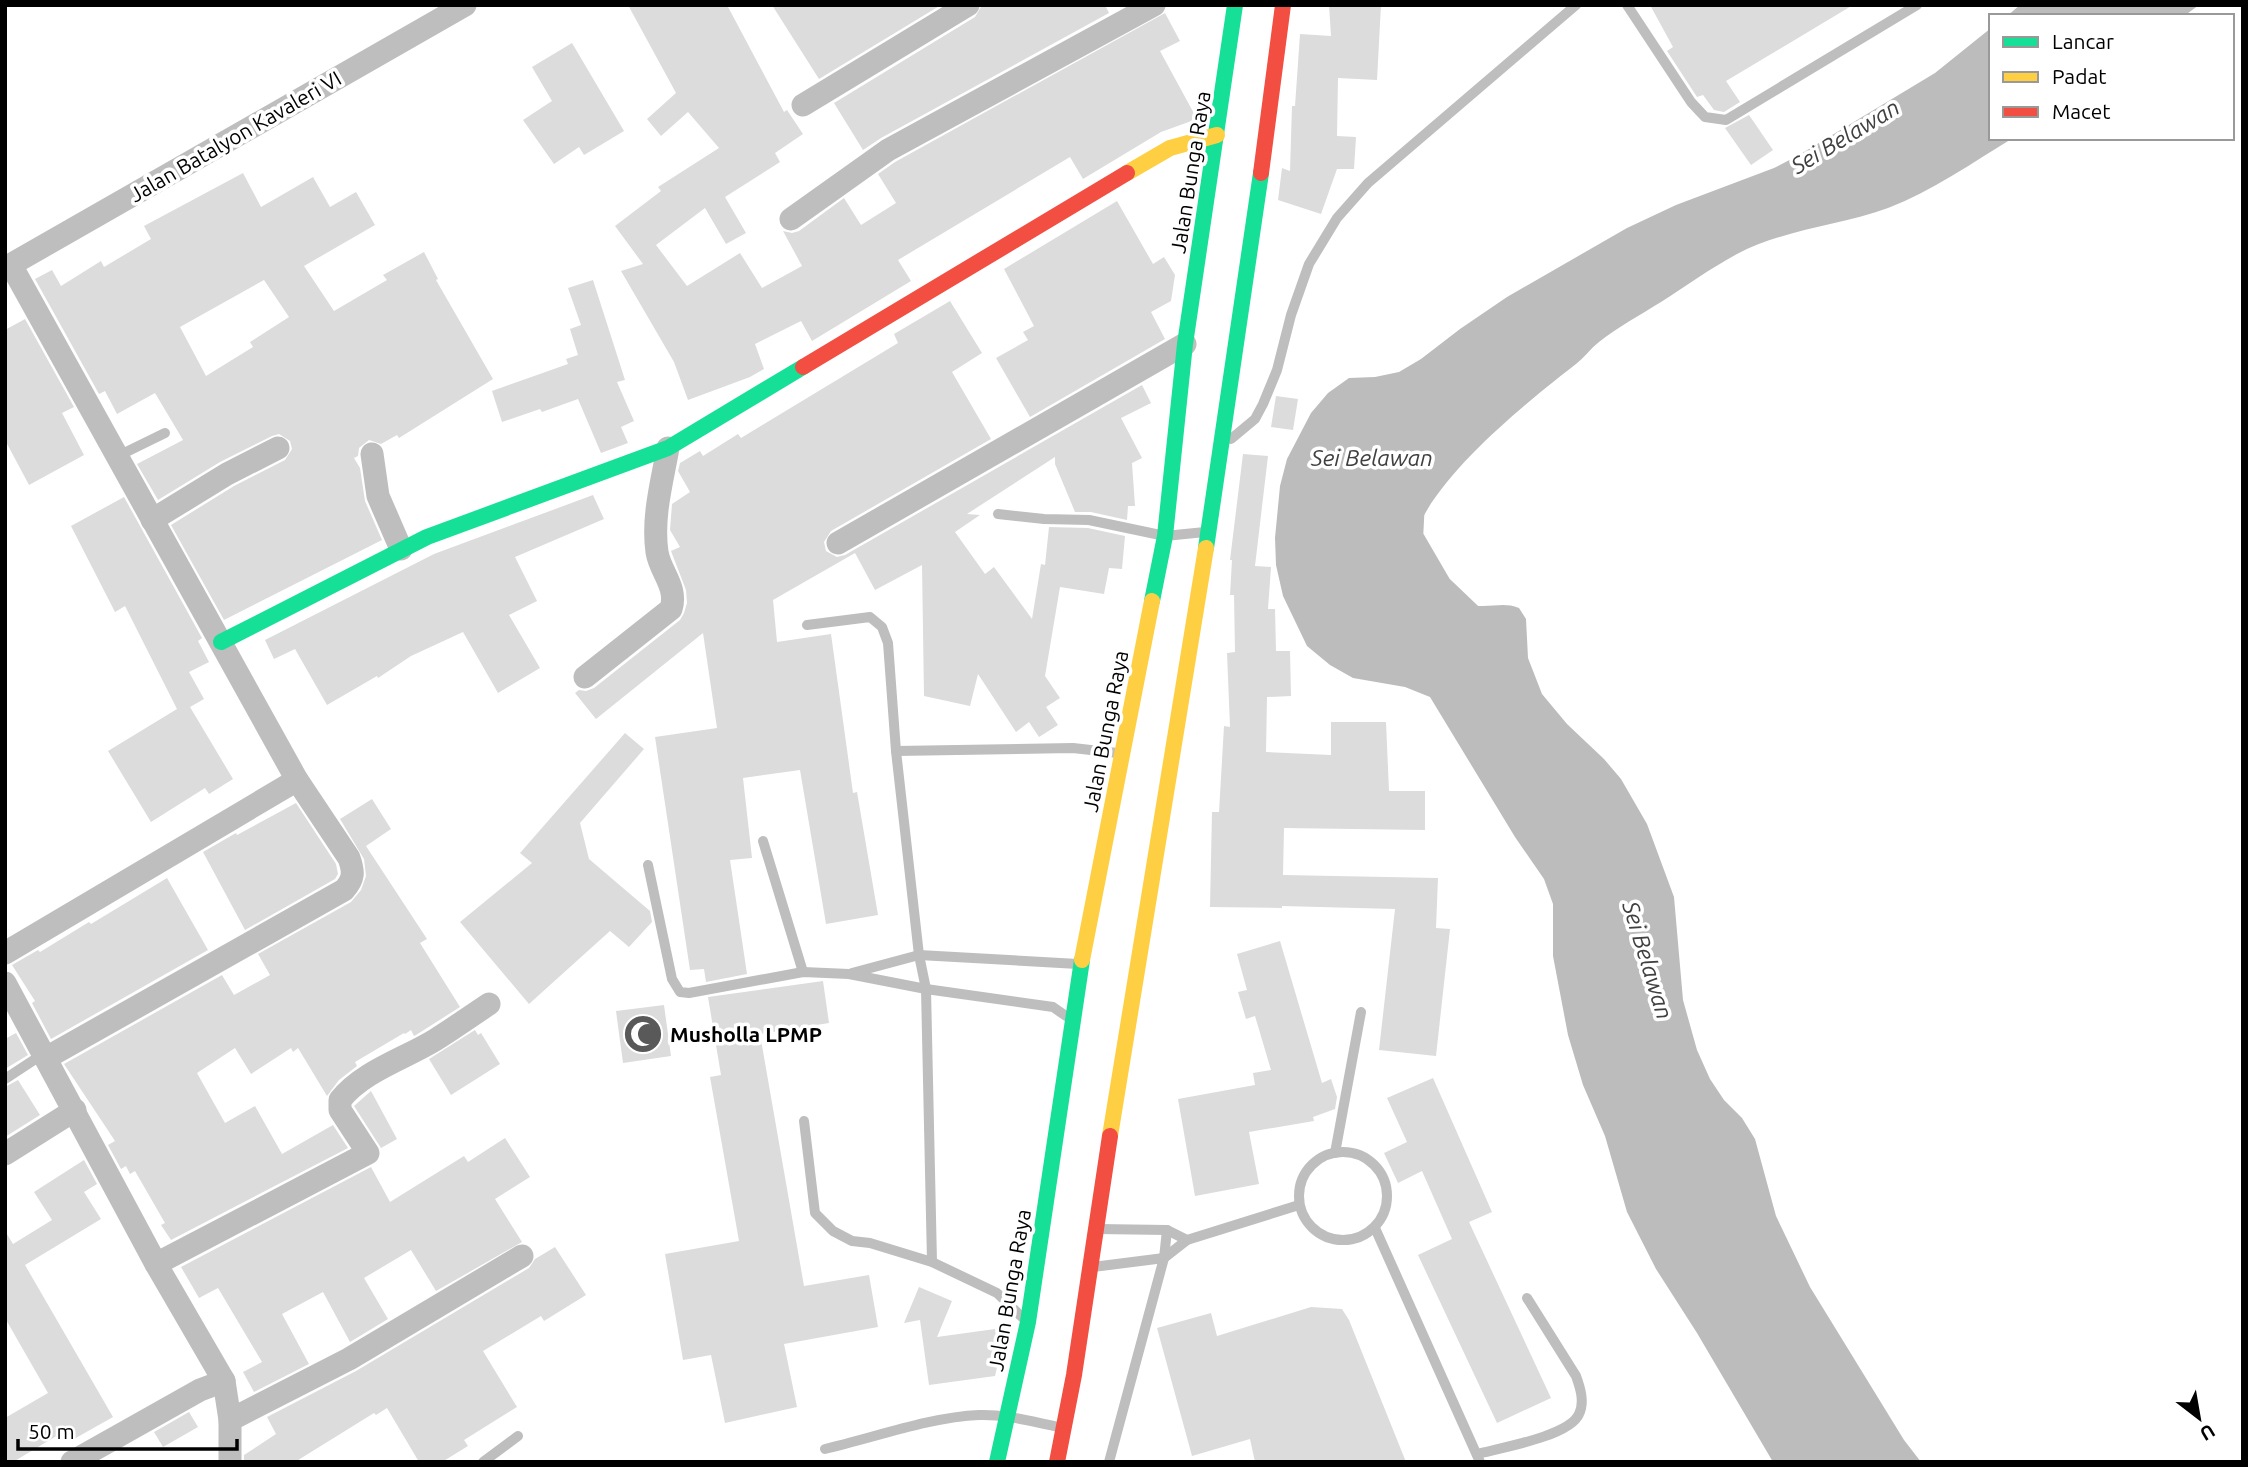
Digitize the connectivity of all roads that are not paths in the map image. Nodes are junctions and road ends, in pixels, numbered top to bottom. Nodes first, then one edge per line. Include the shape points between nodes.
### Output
1 (465, 5) edge
2 (968, 5) edge
3 (1154, 5) edge
4 (1235, 5) edge
5 (1283, 5) edge
6 (1576, 5) edge
7 (1627, 5) edge
8 (1917, 5) edge
9 (803, 105) dead end
10 (1217, 135) junction
11 (791, 219) dead end
12 (8, 267) edge
13 (1185, 344) junction
14 (165, 433) dead end
15 (1224, 445) junction
16 (278, 448) dead end
17 (668, 448) junction
18 (372, 454) dead end
19 (118, 456) junction
20 (998, 514) dead end
21 (152, 520) junction
22 (1208, 532) junction
23 (1165, 536) junction
24 (838, 543) dead end
25 (401, 549) junction
26 (807, 625) dead end
27 (221, 642) junction
28 (585, 677) dead end
29 (896, 751) junction
30 (1122, 754) junction
31 (298, 780) junction
32 (763, 841) dead end
33 (648, 865) dead end
34 (5, 953) edge
35 (919, 955) junction
36 (1081, 964) junction
37 (803, 972) junction
38 (849, 974) junction
39 (5, 983) edge
40 (926, 989) junction
41 (489, 1004) dead end
42 (1361, 1012) dead end
43 (1072, 1020) junction
44 (44, 1056) junction
45 (5, 1079) edge
46 (75, 1110) junction
47 (804, 1121) dead end
48 (1335, 1153) junction
49 (5, 1154) edge
50 (1299, 1205) junction
51 (1375, 1228) junction
52 (1095, 1229) junction
53 (1167, 1230) junction
54 (1187, 1240) junction
55 (522, 1256) dead end
56 (1164, 1258) junction
57 (932, 1262) junction
58 (156, 1264) junction
59 (1090, 1268) junction
60 (1527, 1298) dead end
61 (1028, 1322) junction
62 (224, 1381) junction
63 (1006, 1417) junction
64 (230, 1420) junction
65 (1065, 1428) junction
66 (518, 1436) dead end
67 (825, 1449) dead end
68 (1478, 1458) edge
69 (72, 1462) edge
70 (230, 1462) edge
71 (483, 1462) edge
72 (997, 1462) edge
73 (1057, 1462) edge
74 (1109, 1462) edge

1 - 12 street, Jalan Batalyon Kavaleri VI
2 - 9 street
3 - 11 street via 888,150
4 - 10 main road, Jalan Bunga Raya
5 - 15 main road
6 - 15 lane via 1368,183 1337,218 1309,264 1263,404 1255,419
7 - 8 lane via 1690,102 1705,117 1726,120
10 - 13 main road, Jalan Bunga Raya
10 - 17 main road via 1170,148
12 - 19 street
13 - 23 main road, Jalan Bunga Raya
13 - 24 street
14 - 19 lane
15 - 22 main road
16 - 21 street
17 - 25 main road
17 - 28 street via 655,514 657,554 672,589 671,609
18 - 25 street via 378,496
19 - 21 street
20 - 23 lane via 1089,520
21 - 27 street
22 - 23 lane
22 - 52 main road
23 - 30 main road, Jalan Bunga Raya
25 - 27 main road
26 - 29 lane via 870,617 882,627 888,643
27 - 31 street
29 - 30 lane via 1073,748
29 - 35 lane
30 - 36 main road, Jalan Bunga Raya
31 - 34 street
31 - 44 street via 349,858 353,880 344,890
32 - 37 lane
33 - 37 lane via 672,979 680,992
35 - 36 lane
35 - 38 lane
35 - 40 lane
36 - 43 main road, Jalan Bunga Raya
37 - 38 lane
38 - 40 lane
39 - 44 street
40 - 43 lane via 1054,1007
40 - 57 lane
41 - 58 street via 348,1090 340,1100 340,1111 368,1153
42 - 48 lane
43 - 61 main road, Jalan Bunga Raya
44 - 45 lane
44 - 46 street
46 - 49 street
46 - 58 street
47 - 57 lane via 815,1213 852,1241
48 - 50 lane via 1311,1164 1301,1178
48 - 51 lane via 1362,1155 1382,1175 1387,1203
50 - 51 lane via 1315,1233 1335,1241 1356,1239
50 - 54 lane
51 - 68 lane
52 - 53 lane
52 - 59 main road
53 - 54 lane
53 - 56 lane
54 - 56 lane
55 - 64 street via 349,1359
56 - 59 lane
56 - 74 lane
57 - 61 lane via 997,1293
58 - 62 street
59 - 65 main road
60 - 68 lane via 1576,1376 1581,1389 1579,1416 1546,1435
61 - 63 main road, Jalan Bunga Raya
62 - 64 street
62 - 69 street
63 - 65 lane
63 - 67 lane via 953,1418
63 - 72 main road, Jalan Bunga Raya
64 - 70 street
65 - 73 main road
66 - 71 lane

